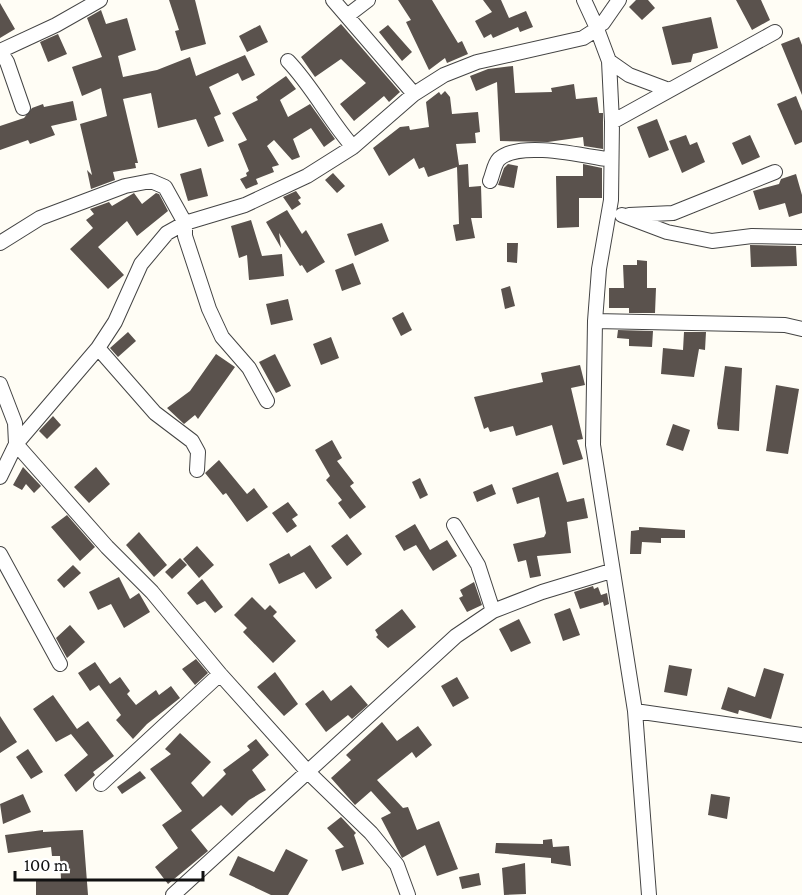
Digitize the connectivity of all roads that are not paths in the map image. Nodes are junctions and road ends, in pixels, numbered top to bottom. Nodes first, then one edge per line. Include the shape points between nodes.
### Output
1 (100, 0) edge
2 (333, 0) edge
3 (368, 0) edge
4 (584, 0) edge
5 (619, 0) edge
6 (347, 16) junction
7 (597, 27) junction
8 (775, 32) dead end
9 (0, 51) edge
10 (288, 61) dead end
11 (609, 61) junction
12 (669, 90) junction
13 (414, 94) junction
14 (23, 108) dead end
15 (612, 122) junction
16 (353, 147) junction
17 (611, 159) junction
18 (775, 172) dead end
19 (490, 181) dead end
20 (611, 200) junction
21 (622, 215) junction
22 (185, 223) junction
23 (802, 237) edge
24 (0, 243) edge
25 (595, 321) junction
26 (802, 329) edge
27 (98, 348) junction
28 (0, 384) edge
29 (267, 401) dead end
30 (16, 444) junction
31 (197, 470) dead end
32 (0, 477) edge
33 (454, 525) dead end
34 (0, 554) edge
35 (611, 571) junction
36 (493, 610) junction
37 (60, 664) dead end
38 (220, 674) junction
39 (635, 711) junction
40 (802, 735) edge
41 (308, 772) junction
42 (101, 784) dead end
43 (173, 895) edge
44 (408, 895) edge
45 (649, 895) edge

1 - 9 street
2 - 6 street
3 - 6 street
4 - 7 street
5 - 7 street
6 - 13 street
7 - 11 street
7 - 13 street via 583,38 477,62 444,75
8 - 12 street
9 - 14 street
10 - 16 street
11 - 12 street via 629,75
11 - 15 street
12 - 15 street
13 - 16 street
15 - 17 street
16 - 22 street via 306,176 245,205
17 - 19 street via 537,150 521,152 497,161
17 - 20 street
18 - 21 street via 673,213
20 - 21 street
20 - 25 street
21 - 23 street via 667,232 712,241 752,236
22 - 24 street via 165,187 142,181 40,218
22 - 27 street via 167,233 141,264 115,322
22 - 29 street via 184,236 222,337 249,368
25 - 26 street via 785,325
25 - 35 street via 593,446
27 - 30 street
27 - 31 street via 155,413 192,441 198,452
28 - 30 street via 15,423
30 - 32 street
30 - 38 street via 152,592
33 - 36 street via 478,565
34 - 37 street
35 - 36 street
35 - 39 street
36 - 41 street via 456,636
38 - 41 street
38 - 42 street
39 - 40 street
39 - 45 street
41 - 43 street
41 - 44 street via 371,833 397,865

